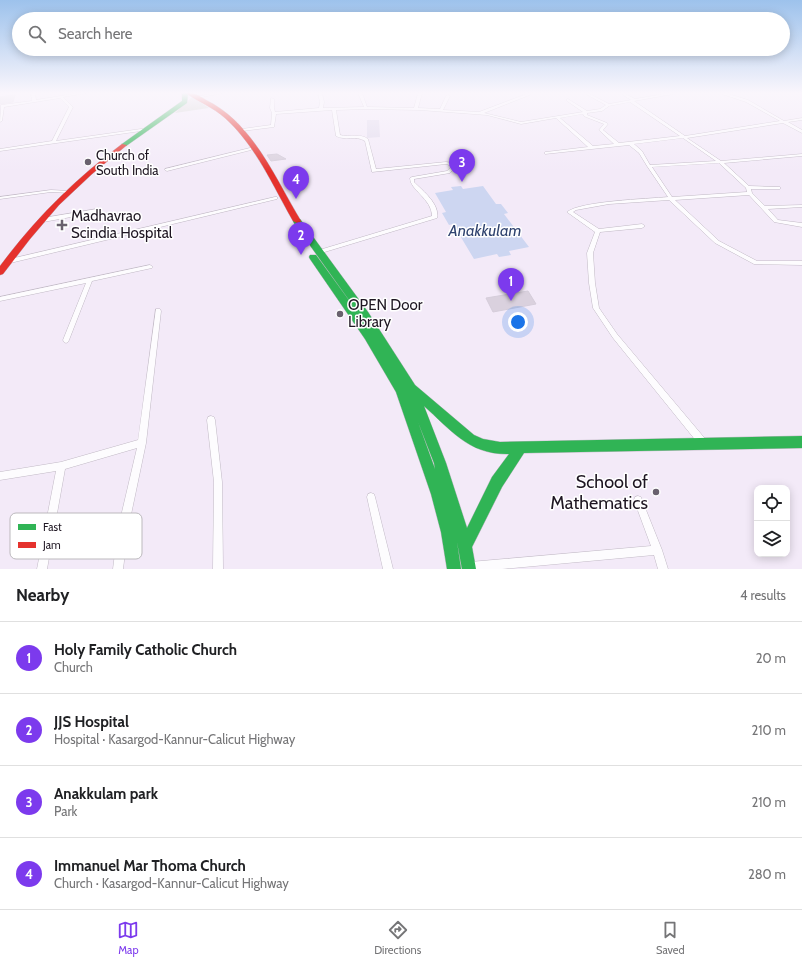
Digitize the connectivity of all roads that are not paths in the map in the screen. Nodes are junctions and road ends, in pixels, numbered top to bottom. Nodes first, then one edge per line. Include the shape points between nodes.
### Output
1 (65, 120) edge
2 (161, 120) edge
3 (226, 120) edge
4 (273, 120) edge
5 (336, 120) edge
6 (505, 120) edge
7 (547, 120) edge
8 (560, 120) edge
9 (590, 120) edge
10 (661, 120) edge
11 (780, 120) edge
12 (799, 120) edge
13 (229, 122) junction
14 (784, 122) junction
15 (148, 129) junction
16 (242, 130) junction
17 (802, 132) edge
18 (686, 137) junction
19 (53, 143) junction
20 (630, 143) junction
21 (618, 145) junction
22 (592, 148) junction
23 (250, 149) junction
24 (0, 150) edge
25 (546, 153) dead end
26 (802, 155) edge
27 (720, 162) junction
28 (649, 166) junction
29 (167, 170) dead end
30 (748, 187) junction
31 (778, 188) dead end
32 (70, 192) junction
33 (750, 193) junction
34 (0, 198) edge
35 (275, 198) junction
36 (671, 199) junction
37 (802, 206) edge
38 (764, 208) junction
39 (97, 211) dead end
40 (43, 220) junction
41 (802, 225) edge
42 (642, 226) dead end
43 (598, 231) junction
44 (318, 252) junction
45 (6, 262) junction
46 (802, 263) edge
47 (150, 267) dead end
48 (0, 272) edge
49 (90, 280) junction
50 (0, 299) edge
51 (158, 311) dead end
52 (66, 340) dead end
53 (411, 388) junction
54 (211, 420) dead end
55 (802, 442) edge
56 (142, 444) junction
57 (704, 445) junction
58 (521, 447) junction
59 (61, 466) junction
60 (0, 476) edge
61 (371, 496) dead end
62 (638, 500) dead end
63 (52, 513) edge
64 (127, 513) edge
65 (465, 546) junction
66 (657, 550) junction
67 (44, 559) edge
68 (119, 559) edge
69 (466, 568) edge
70 (42, 569) edge
71 (118, 569) edge
72 (218, 569) edge
73 (388, 569) edge
74 (454, 569) edge
75 (663, 569) edge

1 - 19 street
2 - 15 main road
3 - 13 main road
4 - 16 street via 273,126
5 - 44 street via 338,136 366,139 374,171 446,163 454,167 448,172 412,178 412,182 436,213 435,217
6 - 7 street via 521,123
8 - 22 street
9 - 21 street via 606,124 601,130
10 - 18 street
11 - 14 street
12 - 14 street
13 - 16 main road
13 - 23 main road
14 - 17 street
14 - 18 street
15 - 19 street
15 - 32 main road via 94,169
16 - 44 main road via 255,147 294,218
18 - 20 street
18 - 27 street via 696,147
19 - 24 street
20 - 21 street
20 - 28 street via 641,152
21 - 22 street
22 - 25 street
23 - 29 street
23 - 35 main road
26 - 27 street
27 - 28 street
27 - 30 street
28 - 36 street
30 - 31 street
30 - 33 street
32 - 34 street via 51,191
32 - 40 main road
33 - 36 street
33 - 38 street
35 - 45 street
35 - 74 main road via 399,386 424,449 442,508
36 - 43 street via 609,203 570,212
36 - 46 street via 717,242 756,263
37 - 38 street
38 - 41 street via 776,221
39 - 40 street
40 - 45 main road
42 - 43 street
43 - 57 street via 590,253 596,308 615,336
44 - 53 main road via 365,315
45 - 48 main road
47 - 49 street
49 - 50 street
49 - 52 street
51 - 56 street
53 - 58 main road via 470,439 482,445 500,448
53 - 65 main road via 440,463
54 - 72 street via 218,482
55 - 57 main road
56 - 59 street
56 - 64 street
57 - 58 main road via 613,443
58 - 65 main road via 507,463
59 - 60 street
59 - 63 street
61 - 73 street
62 - 66 street
65 - 69 main road
66 - 69 street
66 - 75 street
67 - 70 street
68 - 71 street

